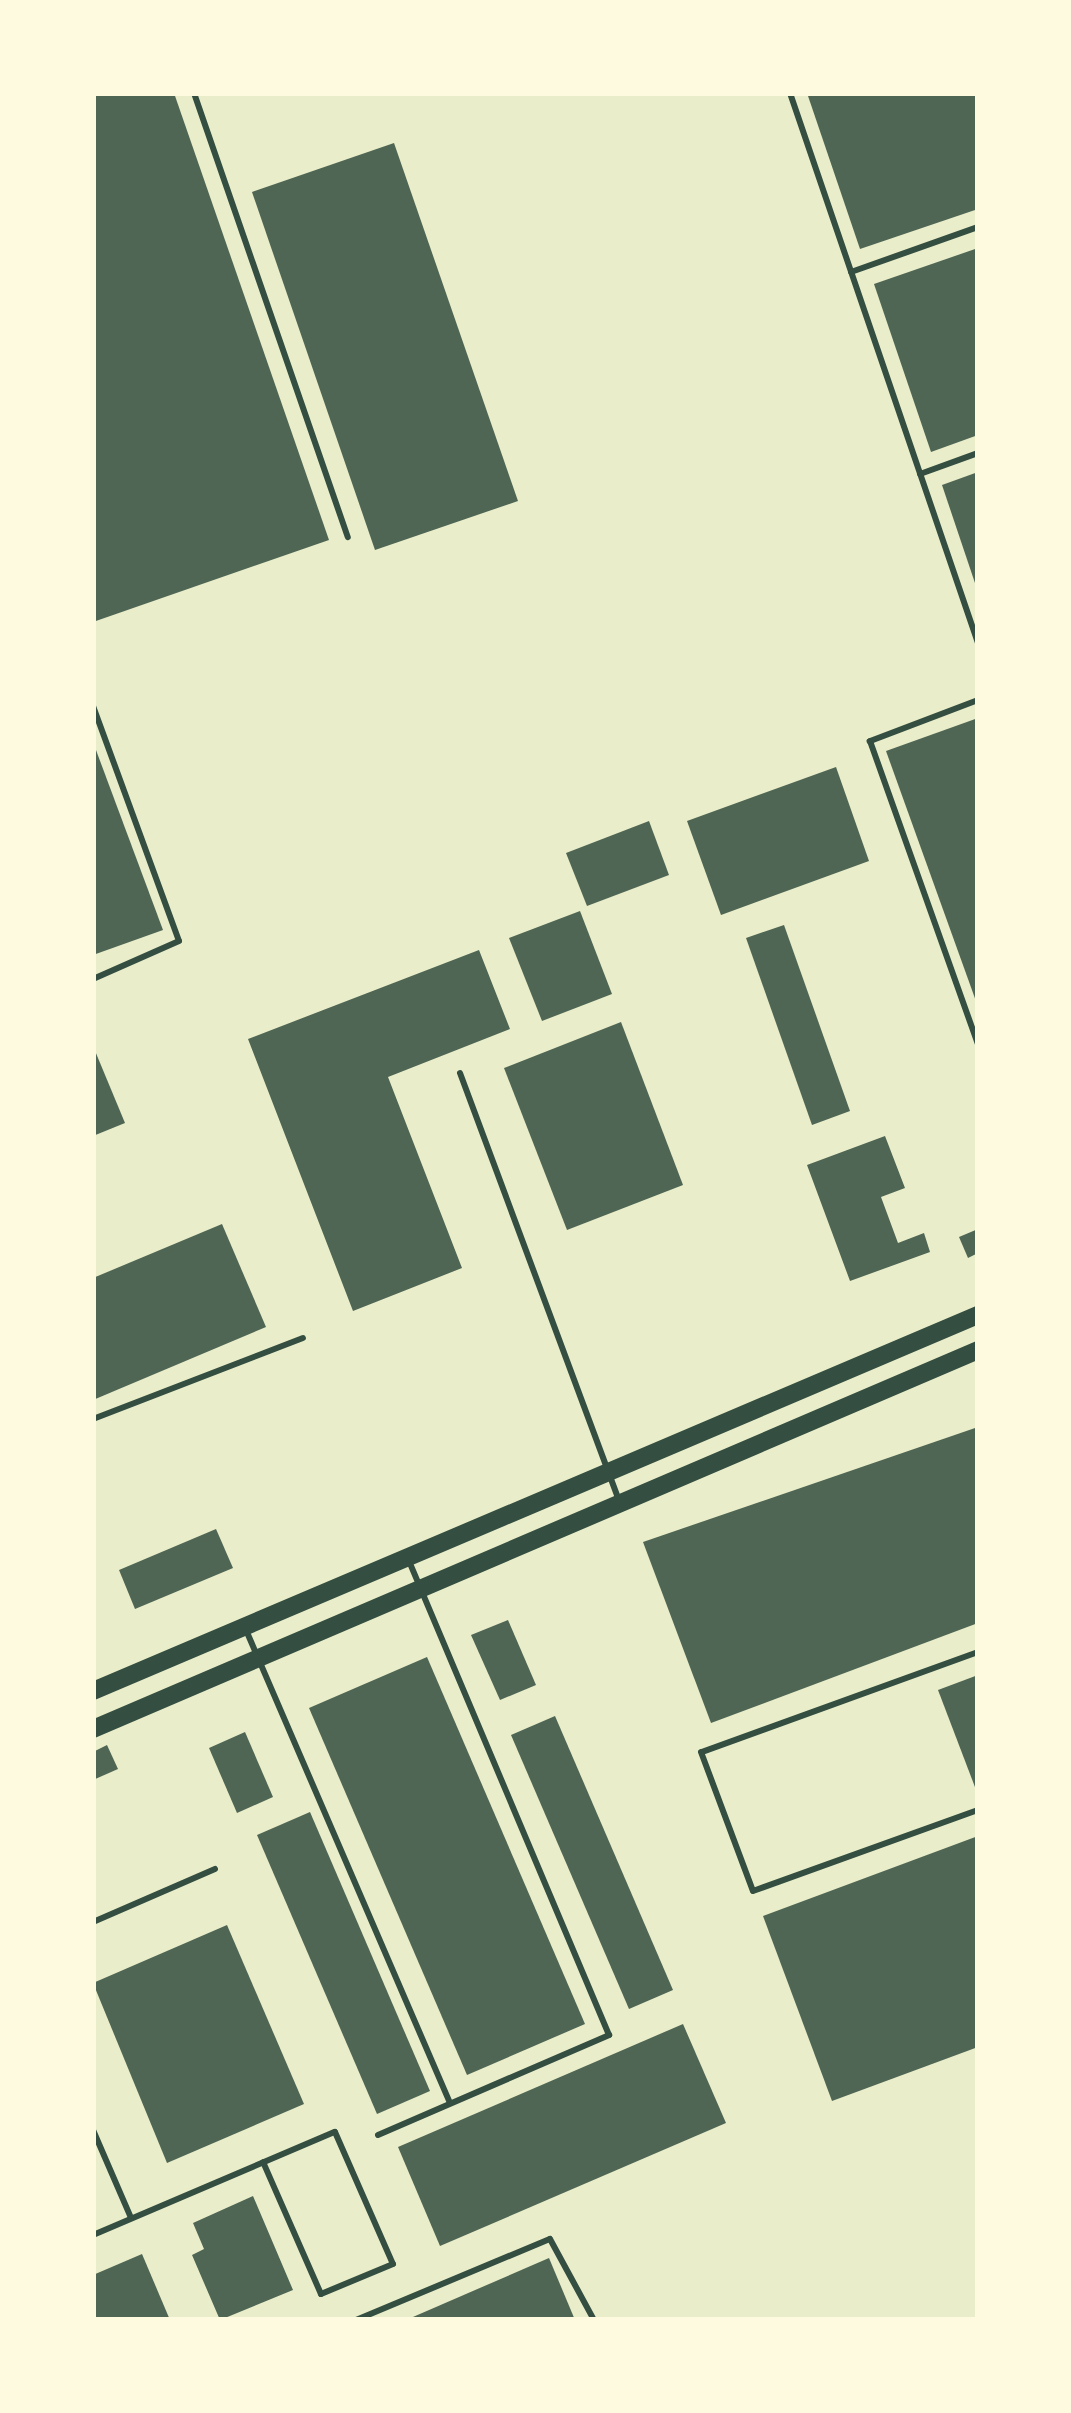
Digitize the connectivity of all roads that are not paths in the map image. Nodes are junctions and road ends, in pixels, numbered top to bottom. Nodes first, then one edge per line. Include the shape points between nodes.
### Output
1 (194, 93) edge
2 (790, 93) edge
3 (978, 227) edge
4 (851, 272) junction
5 (978, 453) edge
6 (920, 474) junction
7 (348, 537) dead end
8 (978, 643) edge
9 (978, 700) edge
10 (93, 706) edge
11 (93, 979) edge
12 (978, 1046) edge
13 (460, 1073) dead end
14 (978, 1315) edge
15 (303, 1338) dead end
16 (978, 1350) edge
17 (93, 1419) edge
18 (609, 1472) junction
19 (620, 1503) junction
20 (407, 1558) junction
21 (420, 1588) junction
22 (244, 1627) junction
23 (978, 1652) edge
24 (258, 1658) junction
25 (93, 1691) edge
26 (93, 1729) edge
27 (978, 1810) edge
28 (215, 1869) dead end
29 (93, 1922) edge
30 (450, 2104) junction
31 (93, 2130) edge
32 (378, 2135) dead end
33 (263, 2162) junction
34 (131, 2218) junction
35 (93, 2235) edge
36 (356, 2320) edge
37 (594, 2320) edge

1 - 7 lane
2 - 4 lane
3 - 4 lane
4 - 6 lane
5 - 6 lane
6 - 8 lane
9 - 12 lane via 870,742
10 - 11 lane via 179,941
13 - 18 lane
14 - 18 main road
15 - 17 lane
16 - 19 main road
18 - 19 lane
18 - 20 main road
19 - 21 main road
20 - 21 lane
20 - 22 main road
21 - 24 main road
21 - 30 lane via 609,2035
22 - 24 lane
22 - 25 main road
23 - 27 lane via 701,1752 753,1891
24 - 26 main road
24 - 30 lane
28 - 29 lane
30 - 32 lane
31 - 34 lane
33 - 33 lane via 335,2132 393,2264 321,2294
33 - 34 lane
34 - 35 lane
36 - 37 lane via 550,2239

